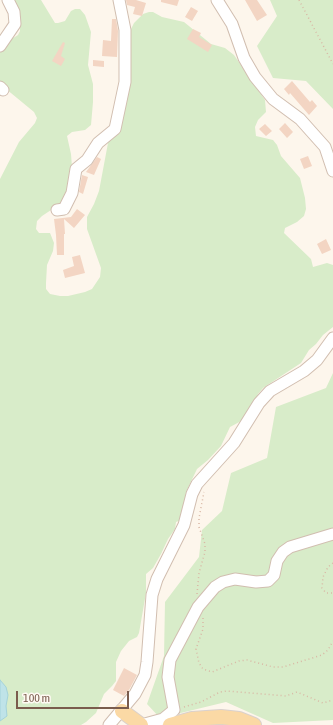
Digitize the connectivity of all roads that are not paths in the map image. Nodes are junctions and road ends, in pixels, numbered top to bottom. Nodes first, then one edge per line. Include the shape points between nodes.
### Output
1 (8, 0) edge
2 (119, 0) edge
3 (217, 0) edge
4 (0, 46) edge
5 (333, 171) edge
6 (57, 210) dead end
7 (333, 338) edge
8 (333, 534) edge
9 (122, 711) junction
10 (239, 722) edge
11 (109, 725) edge
12 (141, 725) edge
13 (170, 725) edge
14 (254, 725) edge

1 - 4 street via 16,24
2 - 6 street via 125,30 126,82 115,129 98,143 87,160 76,170 72,193 64,209
3 - 5 street via 232,24 244,58 255,78 273,99 300,119 325,147
7 - 9 street via 317,360 304,371 270,391 234,443 197,484 184,525 157,579 152,595 145,675
8 - 12 street via 290,547 282,552 274,575 268,581 234,579 215,587 198,607 170,660 168,676 174,710 163,719
9 - 11 street
9 - 12 main road
10 - 13 main road via 220,717 192,719
10 - 14 main road

